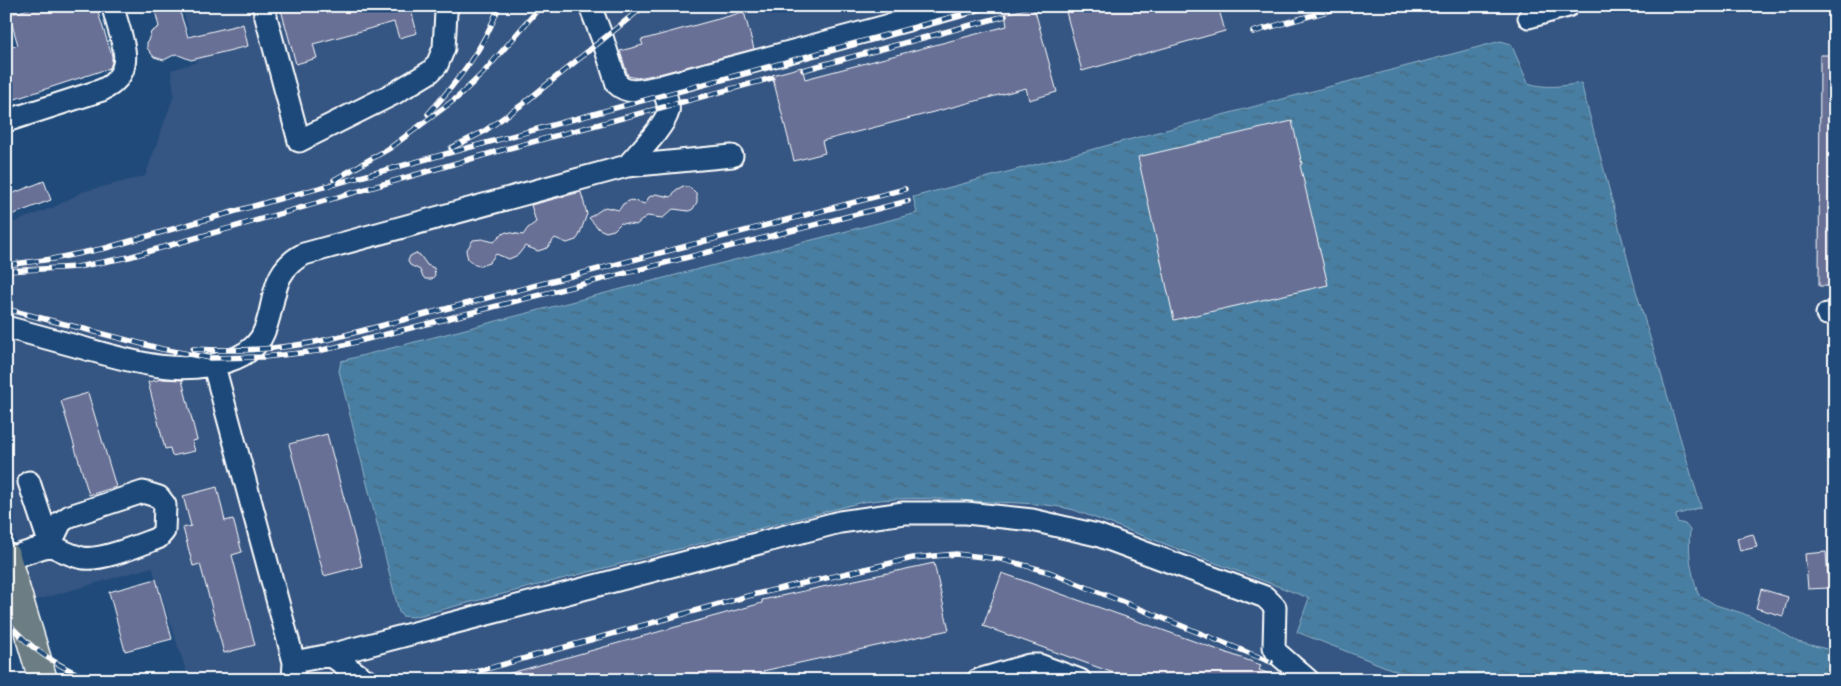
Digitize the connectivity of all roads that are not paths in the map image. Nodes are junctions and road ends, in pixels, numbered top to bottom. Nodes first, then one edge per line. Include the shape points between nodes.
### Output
1 (113, 6) edge
2 (264, 6) edge
3 (448, 6) edge
4 (590, 6) edge
5 (961, 6) edge
6 (1568, 6) edge
7 (1528, 17) dead end
8 (662, 86) junction
9 (6, 121) edge
10 (732, 156) dead end
11 (627, 166) junction
12 (6, 327) edge
13 (214, 366) junction
14 (30, 482) dead end
15 (50, 545) junction
16 (7, 558) edge
17 (330, 655) junction
18 (294, 671) edge
19 (43, 680) edge
20 (366, 680) edge
21 (978, 680) edge
22 (1080, 680) edge
23 (1308, 680) edge

1 - 9 lane via 126,55 124,69 116,81 102,90
2 - 3 lane via 299,141 430,72 437,65 444,48
4 - 8 lane via 617,84 631,91
5 - 8 lane
6 - 7 lane
8 - 11 lane via 668,112
10 - 11 lane
11 - 13 lane via 304,254 294,259 280,277 260,338 251,350
12 - 13 lane via 132,362 157,366
13 - 18 lane
14 - 15 lane
15 - 15 lane via 70,555 96,558 158,538 164,531 165,505 159,497 143,492 70,516 61,522
15 - 16 lane
16 - 19 main road
17 - 18 lane
17 - 20 lane
17 - 23 lane via 840,522 904,513 966,513 1032,520 1097,535 1265,597 1275,606 1274,647 1277,653
21 - 22 lane via 1029,665 1050,668

